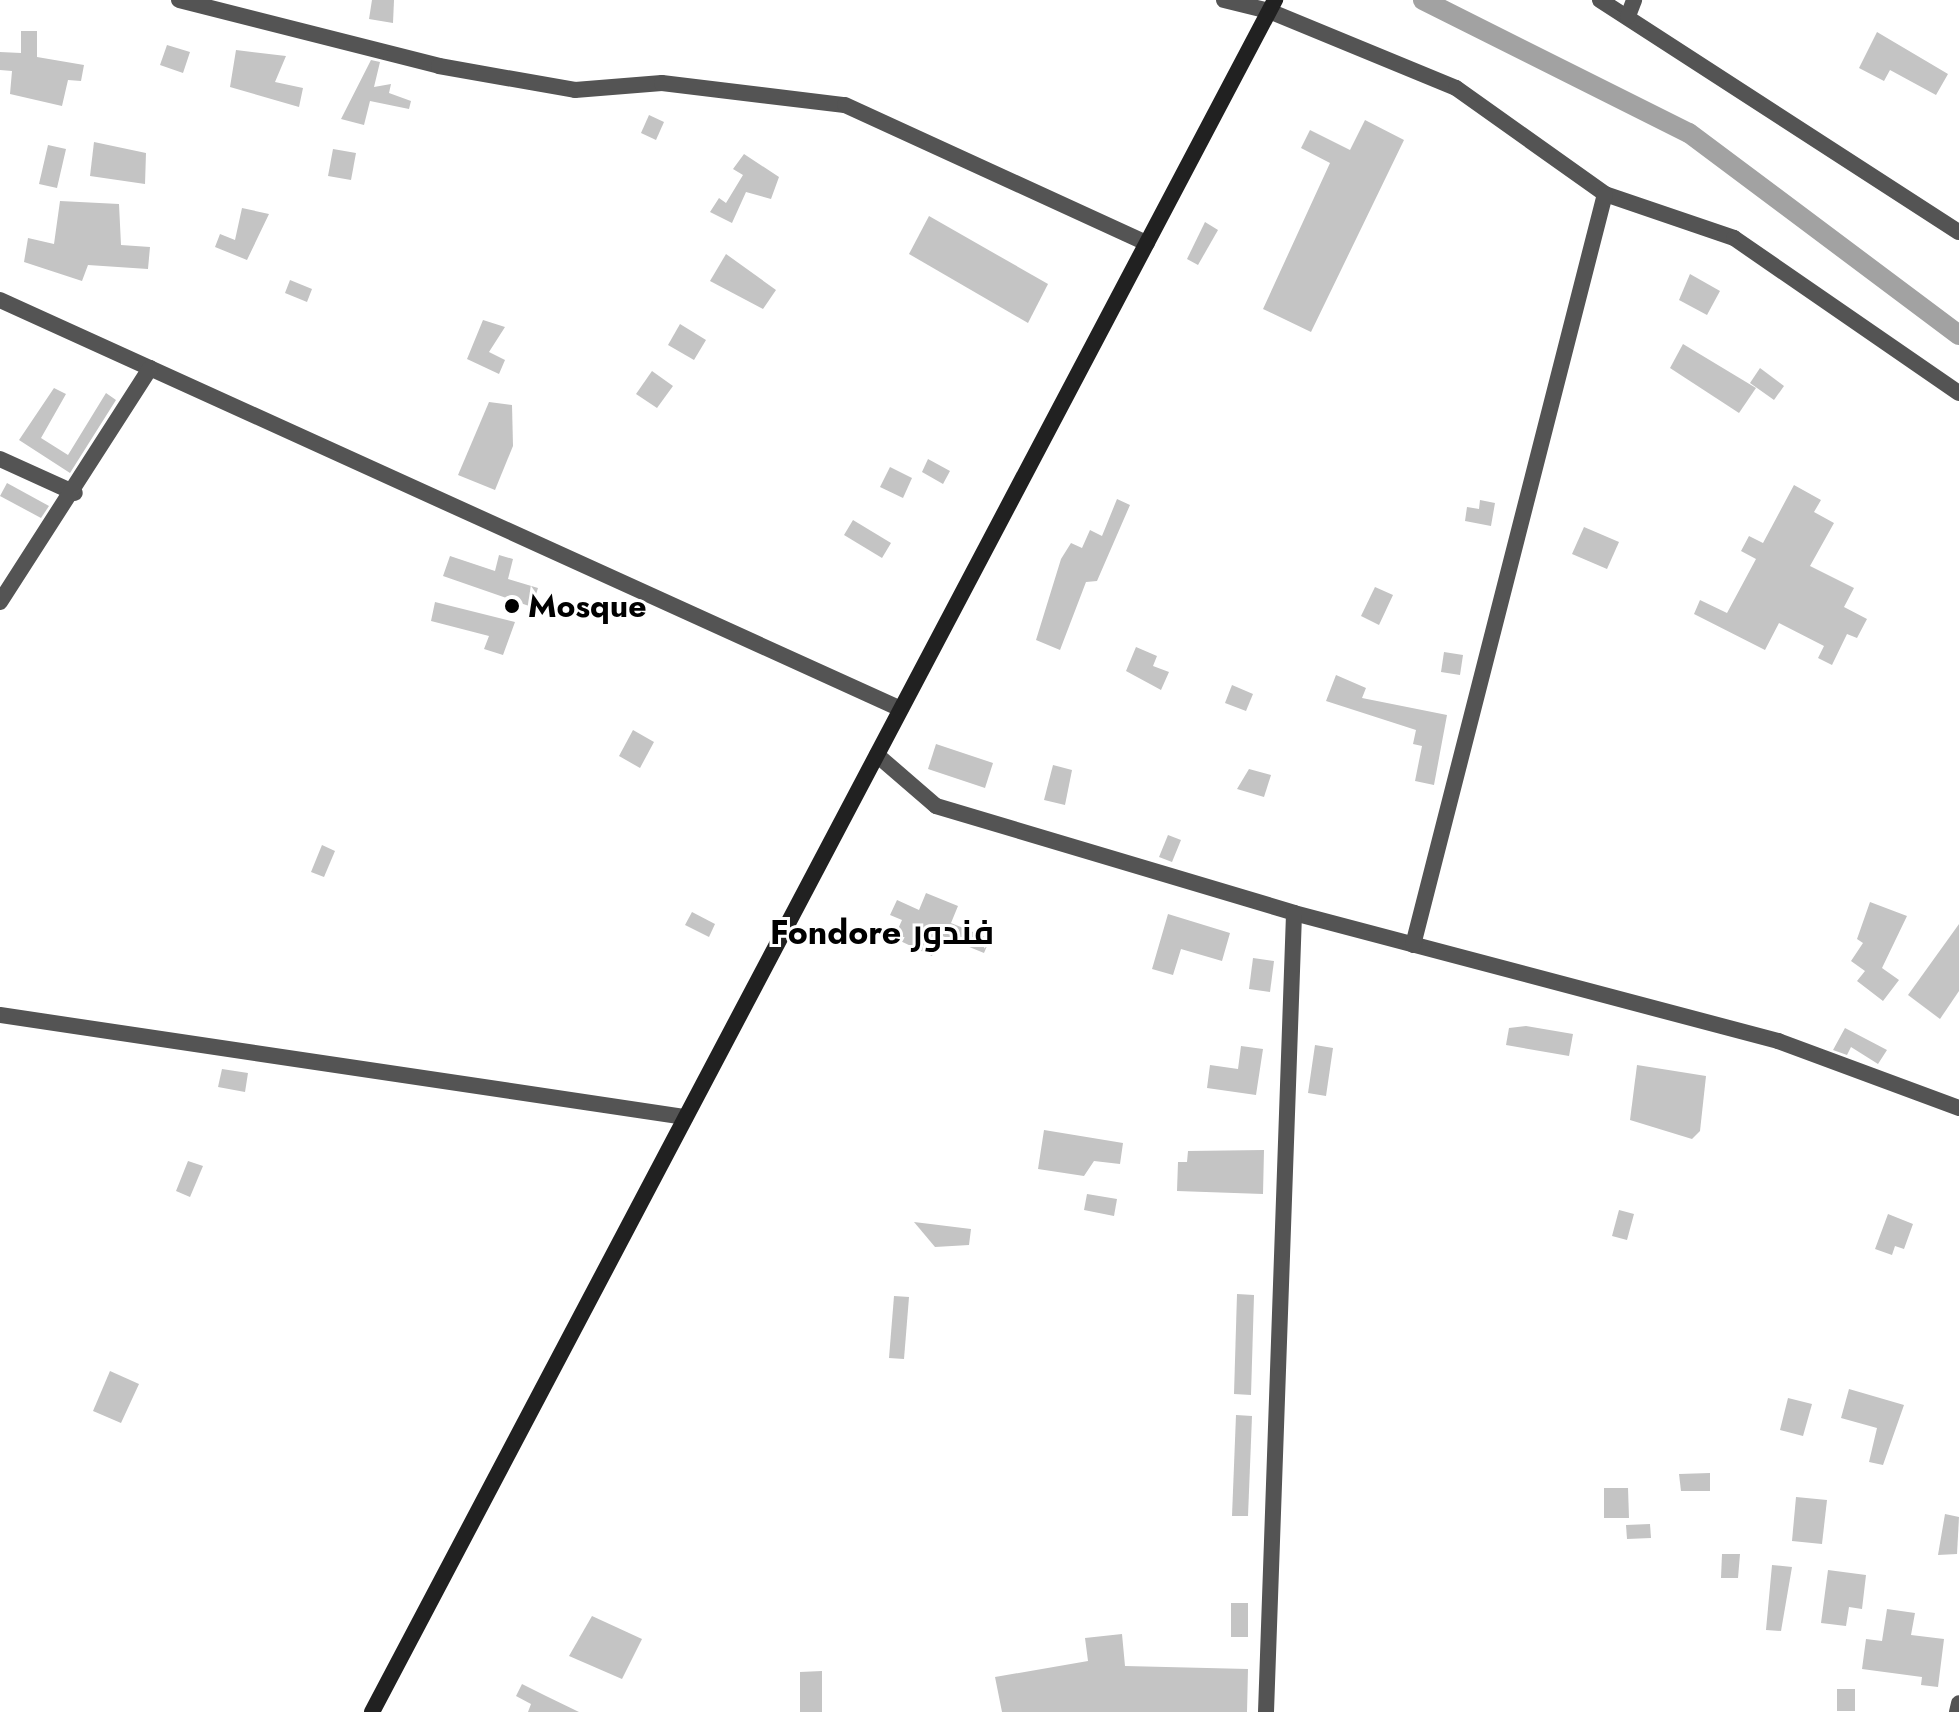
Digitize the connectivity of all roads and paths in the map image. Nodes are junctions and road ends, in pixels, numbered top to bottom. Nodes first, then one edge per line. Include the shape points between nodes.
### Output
1 (179, 0) edge
2 (1224, 0) edge
3 (1600, 0) edge
4 (1272, 6) edge
5 (1631, 8) edge
6 (1605, 194) junction
7 (1959, 232) edge
8 (1147, 243) junction
9 (0, 300) edge
10 (150, 368) junction
11 (1959, 393) edge
12 (0, 459) edge
13 (75, 493) junction
14 (0, 602) edge
15 (901, 709) junction
16 (877, 755) junction
17 (1294, 913) junction
18 (1413, 945) junction
19 (0, 1015) edge
20 (1959, 1108) edge
21 (685, 1117) junction
22 (1959, 1703) edge
23 (372, 1712) edge
24 (1266, 1712) edge
25 (1957, 1712) edge

1 - 8 street via 439,66 575,90 662,83 845,105
2 - 4 street
3 - 5 street
4 - 6 street via 1456,88
4 - 8 main road
5 - 7 street
6 - 11 street via 1734,238
6 - 18 street
8 - 15 main road
9 - 10 street
10 - 13 street
10 - 15 street
12 - 13 street
13 - 14 street
15 - 16 main road
16 - 17 street via 936,806
16 - 21 main road
17 - 18 street
17 - 24 street
18 - 20 street via 1778,1041
19 - 21 street
21 - 23 main road
22 - 25 street

